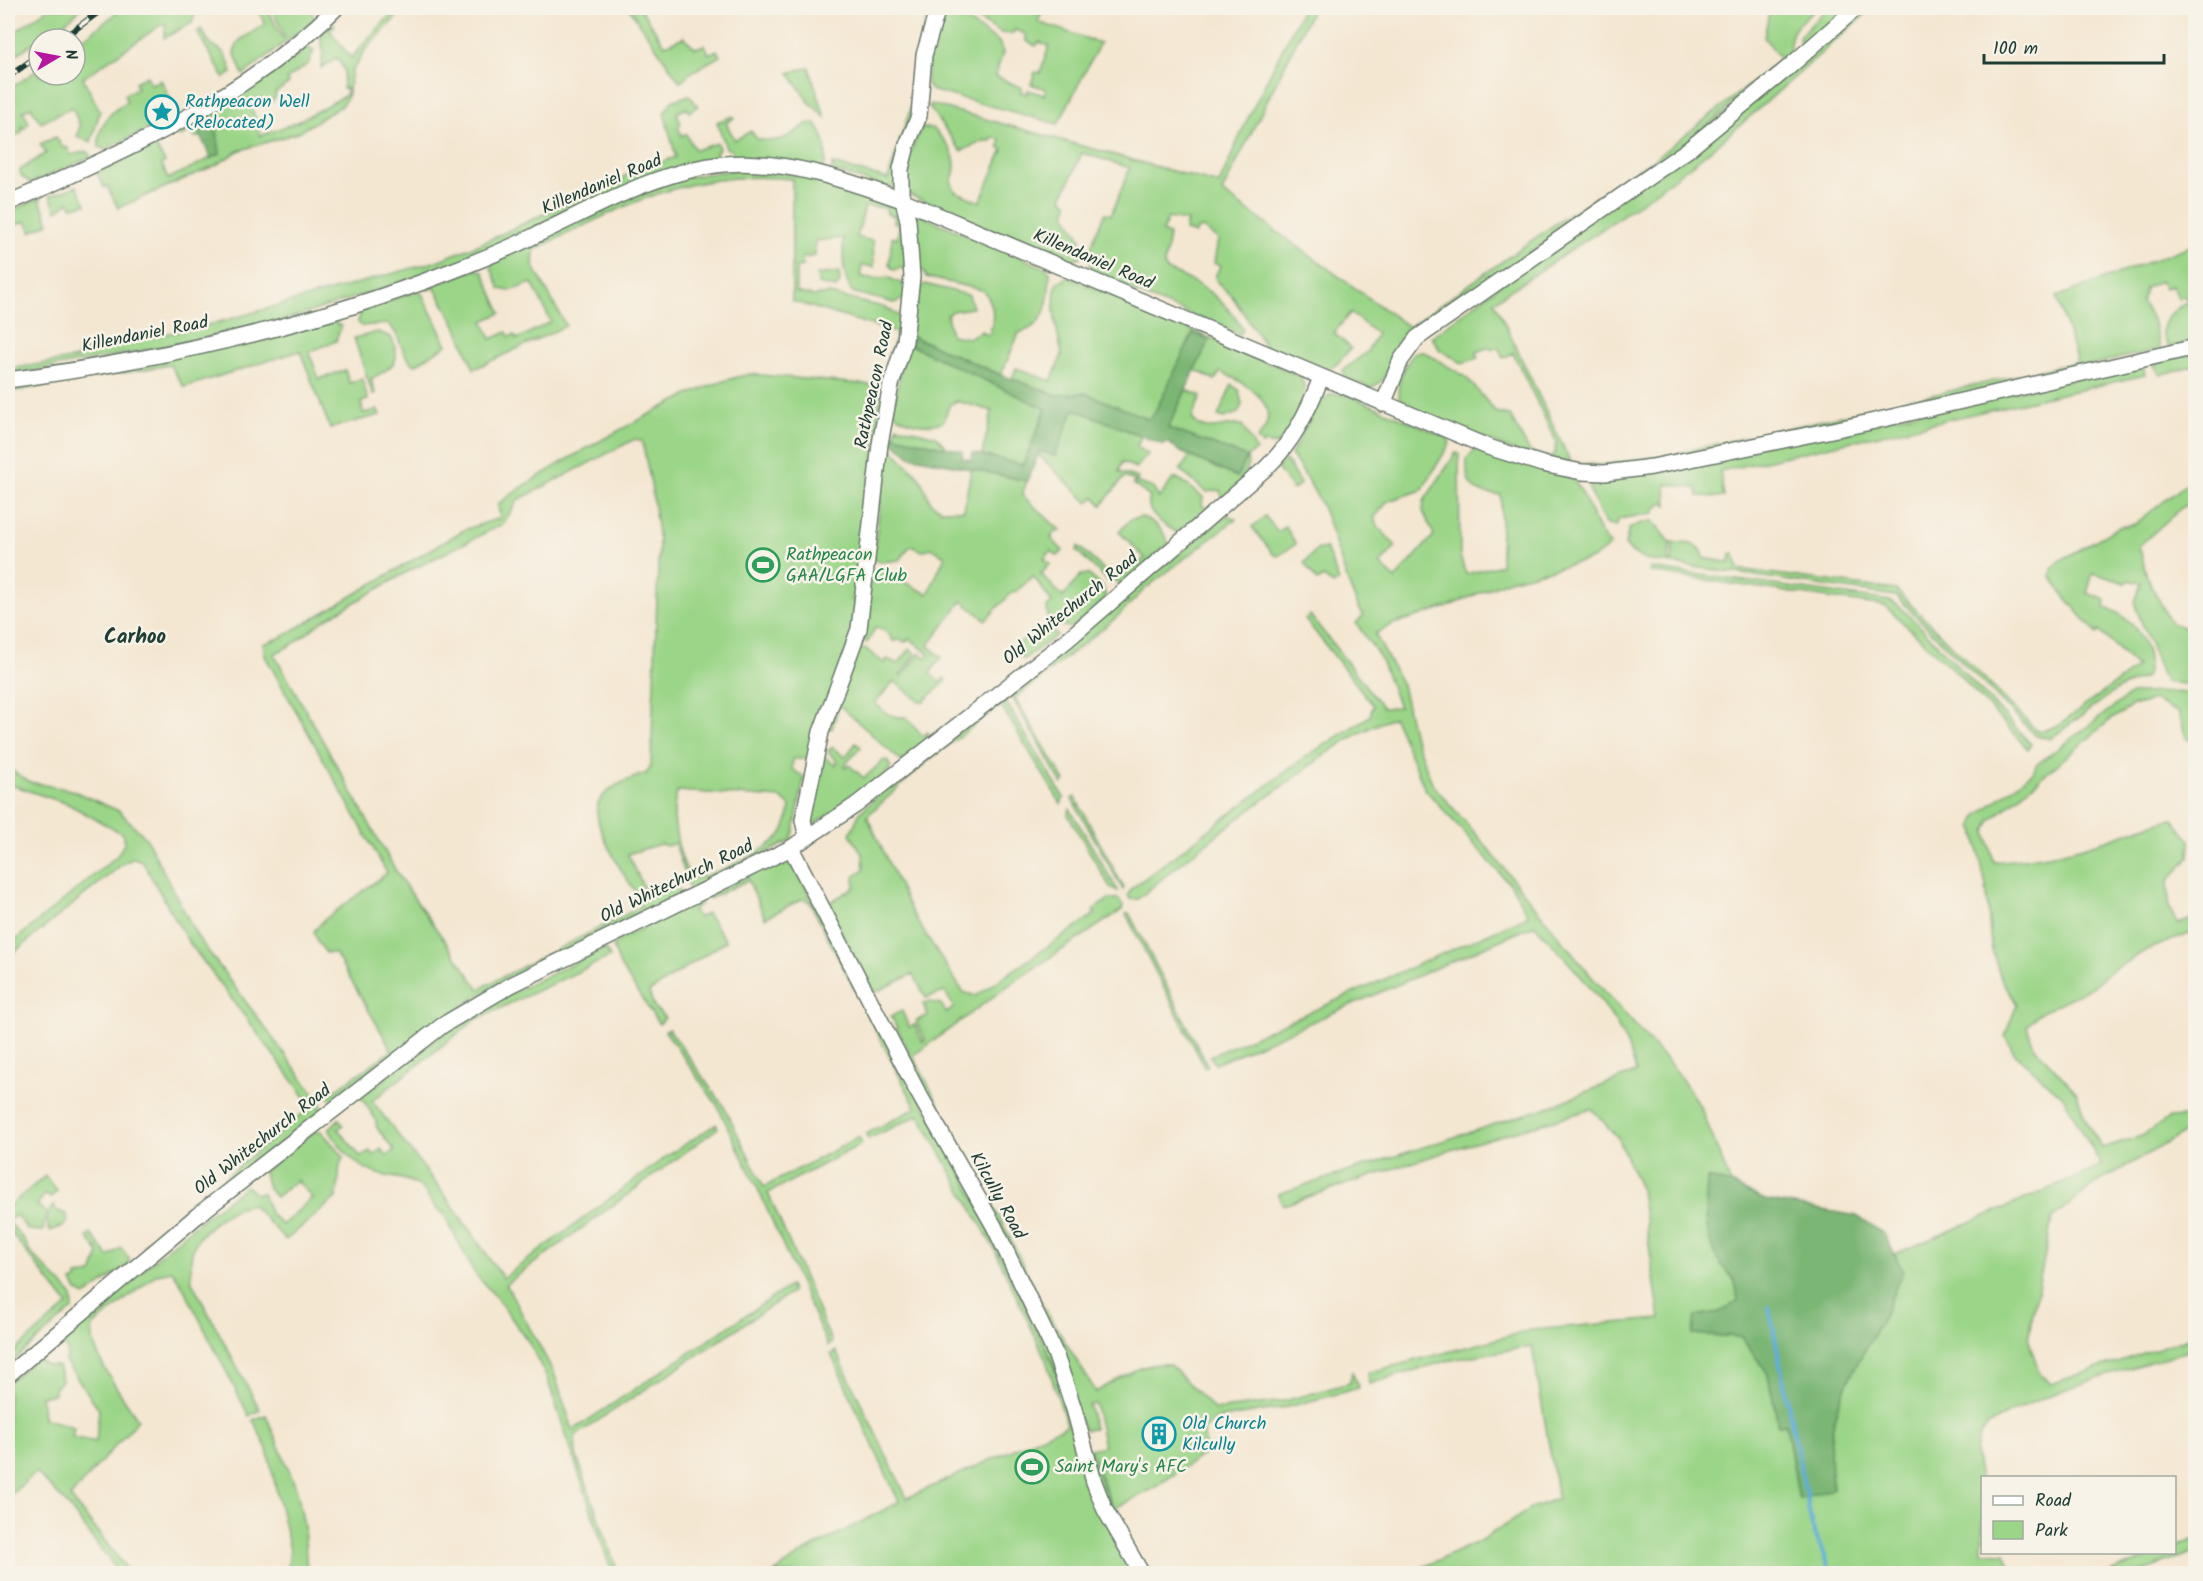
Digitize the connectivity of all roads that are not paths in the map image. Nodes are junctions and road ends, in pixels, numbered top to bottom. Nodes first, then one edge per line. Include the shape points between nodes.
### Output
1 (336, 8) edge
2 (938, 8) edge
3 (1856, 8) edge
4 (902, 200) junction
5 (8, 202) edge
6 (2196, 347) edge
7 (1321, 378) junction
8 (8, 380) edge
9 (1383, 404) junction
10 (807, 838) junction
11 (791, 848) junction
12 (8, 1375) edge
13 (1142, 1574) edge

1 - 5 street via 309,34 242,84 144,138
2 - 4 street, Rathpeacon Road via 924,55 919,116 904,156
3 - 9 street via 1689,149 1417,338 1401,360
4 - 7 street, Killendaniel Road
4 - 8 street, Killendaniel Road via 817,173 770,165 709,167 661,179 462,267 347,308 194,346
4 - 10 street, Rathpeacon Road via 908,220 910,312 880,444 859,630 821,732 804,809 803,832
6 - 9 street, Killendaniel Road via 1720,455 1605,473 1525,459
7 - 9 street, Killendaniel Road
7 - 10 street, Old Whitechurch Road via 1287,447 1266,468 1067,640 856,806
10 - 11 street, Old Whitechurch Road
11 - 12 street, Old Whitechurch Road via 511,985 443,1025 207,1208
11 - 13 street, Kilcully Road via 916,1089 994,1226 1051,1345 1105,1510

